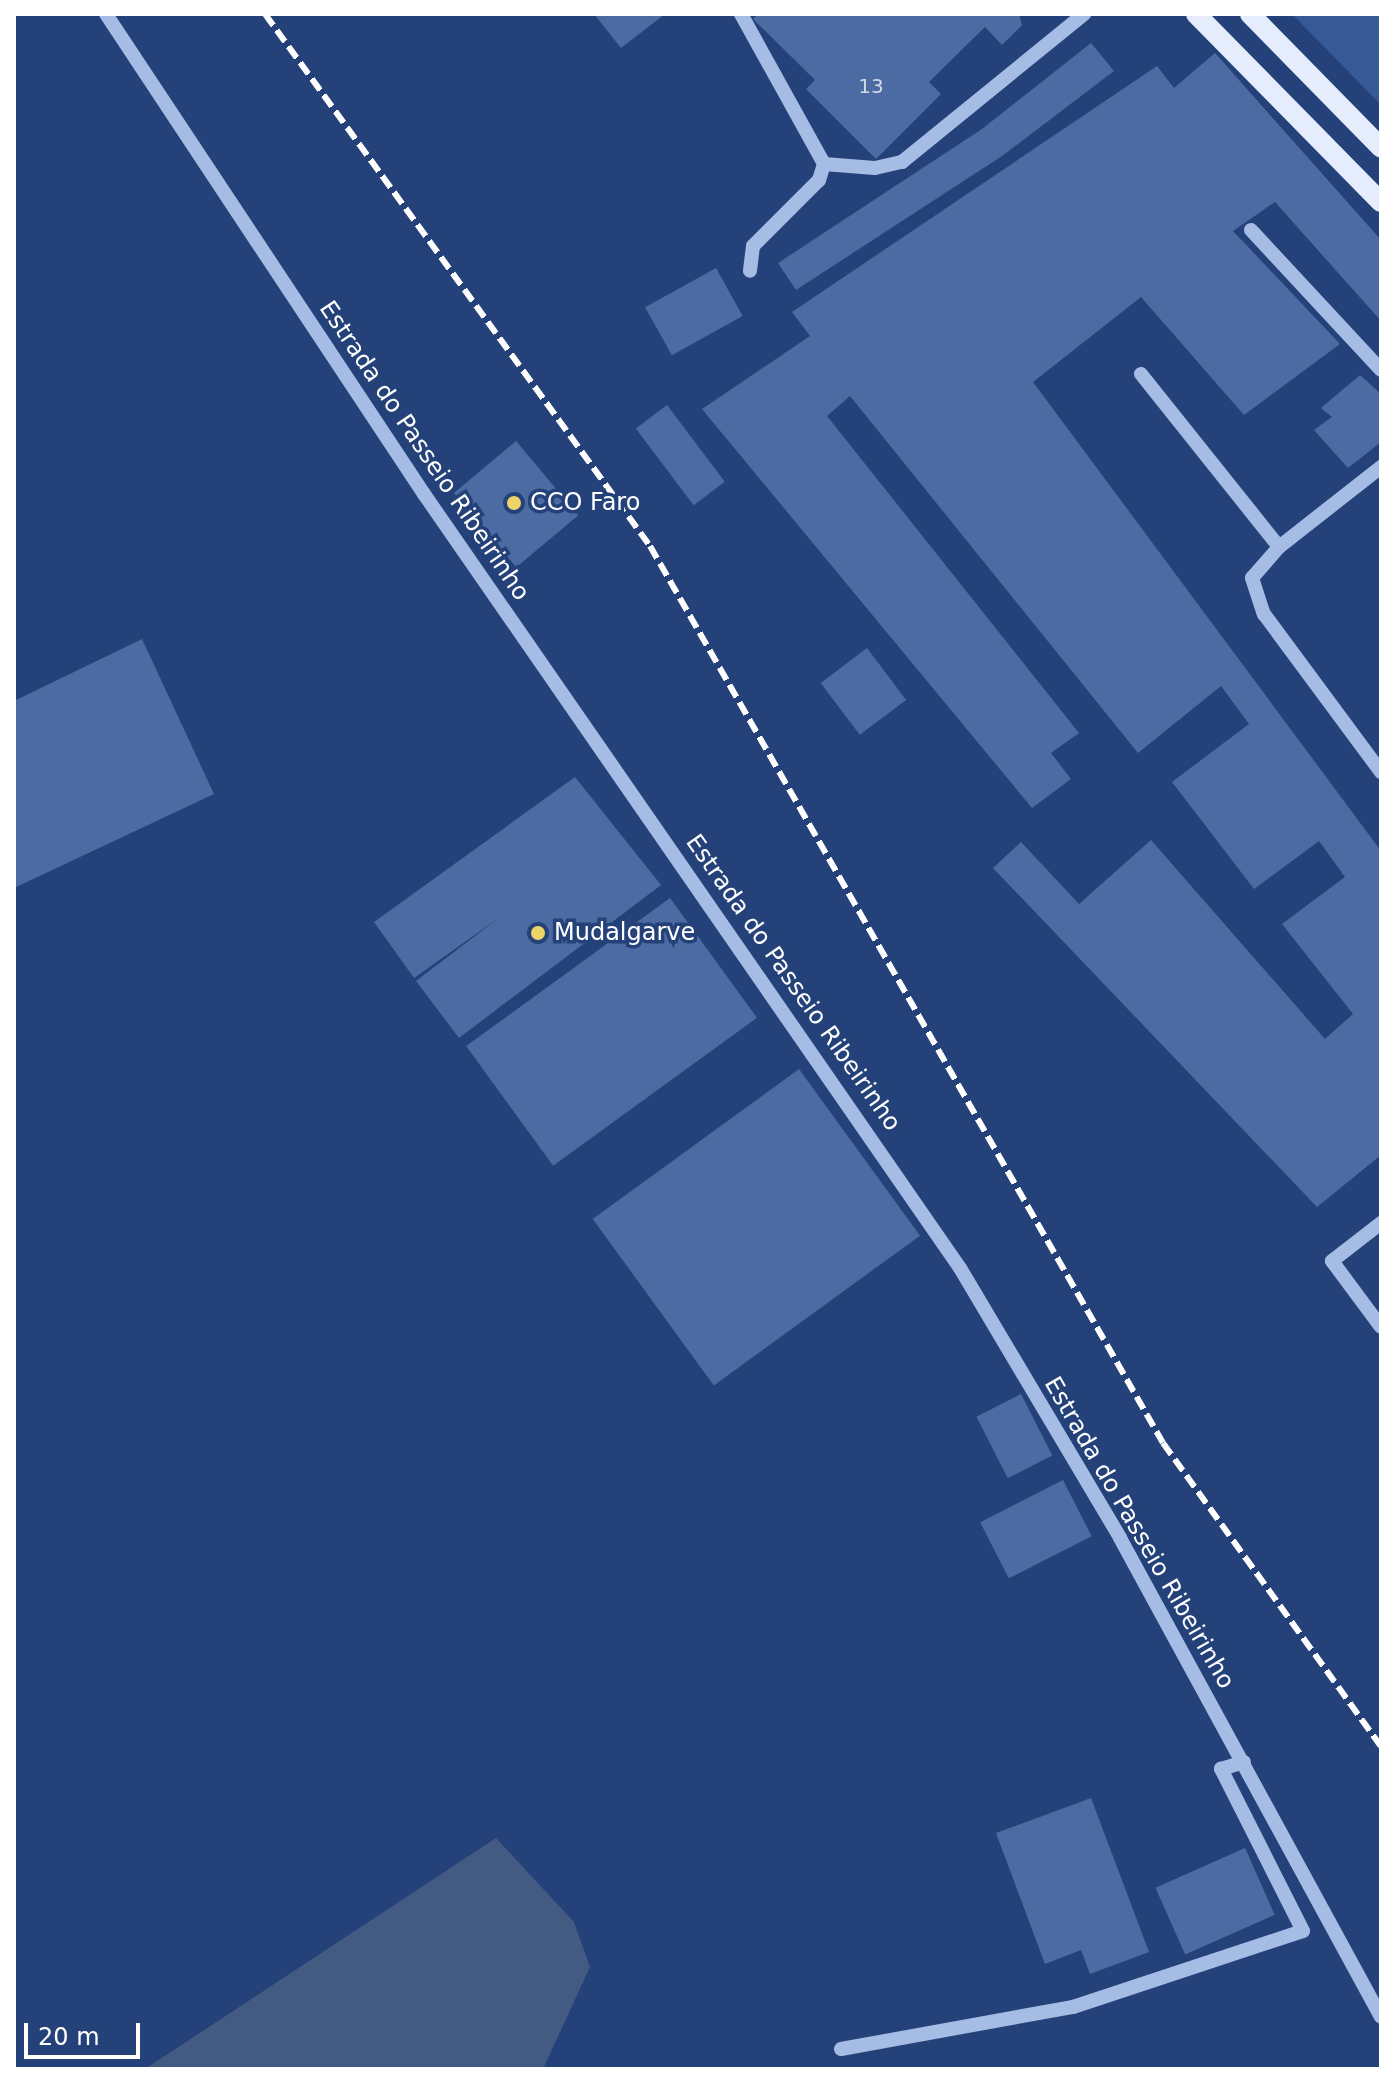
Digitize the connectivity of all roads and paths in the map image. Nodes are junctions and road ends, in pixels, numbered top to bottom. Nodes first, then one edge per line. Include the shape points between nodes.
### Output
1 (106, 14) edge
2 (741, 14) edge
3 (1084, 14) edge
4 (1196, 14) edge
5 (1250, 14) edge
6 (1381, 148) edge
7 (824, 164) junction
8 (1381, 202) edge
9 (1251, 230) dead end
10 (750, 271) dead end
11 (1381, 370) edge
12 (1141, 374) dead end
13 (1381, 467) edge
14 (1279, 547) junction
15 (1381, 772) edge
16 (1381, 1223) edge
17 (1381, 1327) edge
18 (1244, 1762) junction
19 (1381, 2017) edge
20 (841, 2049) dead end

1 - 18 street, Estrada do Passeio Ribeirinho via 424,494 960,1268
2 - 7 street
3 - 7 street via 902,162 875,168
4 - 8 main road
5 - 6 main road
7 - 10 street via 819,180 753,246
9 - 11 street
12 - 14 street
13 - 14 street
14 - 15 street via 1252,578 1264,614
16 - 17 street via 1332,1261
18 - 19 street, Estrada do Passeio Ribeirinho
18 - 20 street via 1221,1769 1303,1931 1073,2007

